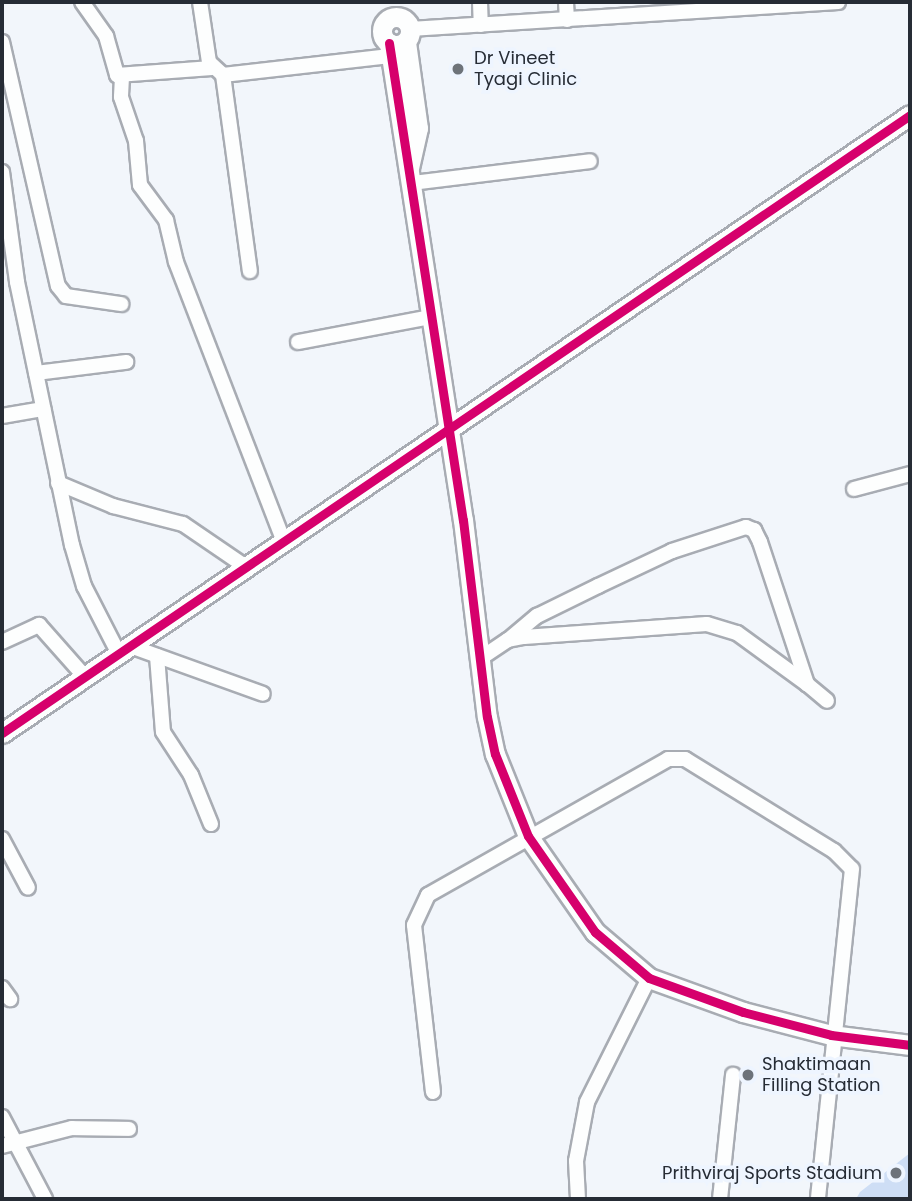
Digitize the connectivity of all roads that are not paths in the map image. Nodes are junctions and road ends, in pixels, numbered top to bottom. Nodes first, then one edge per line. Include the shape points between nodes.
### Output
1 (82, 2) edge
2 (200, 2) edge
3 (480, 2) edge
4 (566, 2) edge
5 (838, 2) edge
6 (567, 20) junction
7 (481, 26) junction
8 (397, 27) edge
9 (2, 42) edge
10 (217, 71) junction
11 (121, 77) junction
12 (910, 115) edge
13 (590, 161) dead end
14 (2, 172) edge
15 (411, 175) junction
16 (8, 269) edge
17 (250, 271) dead end
18 (121, 304) dead end
19 (430, 317) junction
20 (298, 342) dead end
21 (126, 362) dead end
22 (36, 373) junction
23 (43, 409) junction
24 (2, 416) edge
25 (448, 430) junction
26 (910, 474) edge
27 (58, 484) junction
28 (854, 489) dead end
29 (284, 542) junction
30 (246, 568) junction
31 (508, 640) junction
32 (2, 642) edge
33 (124, 650) junction
34 (157, 656) junction
35 (481, 658) junction
36 (85, 677) junction
37 (807, 684) junction
38 (263, 694) dead end
39 (827, 701) dead end
40 (2, 733) edge
41 (211, 824) dead end
42 (528, 836) junction
43 (2, 839) edge
44 (27, 888) dead end
45 (649, 978) junction
46 (831, 1035) junction
47 (910, 1045) edge
48 (733, 1076) dead end
49 (433, 1092) dead end
50 (2, 1117) edge
51 (130, 1129) dead end
52 (18, 1141) junction
53 (2, 1146) edge
54 (45, 1199) edge
55 (578, 1199) edge
56 (720, 1199) edge
57 (818, 1199) edge

1 - 11 street via 106,36 115,71
2 - 10 street
3 - 7 street
4 - 6 street
5 - 6 street
6 - 7 street
7 - 8 street
8 - 10 street
8 - 15 street
9 - 18 street via 58,286 66,296
10 - 11 street
10 - 17 street
11 - 29 street via 121,97 136,141 139,185 166,220 176,262
12 - 25 street
13 - 15 street
14 - 16 street
15 - 19 street
16 - 22 street
19 - 20 street
19 - 25 street
21 - 22 street
22 - 23 street
23 - 24 street
23 - 27 street
25 - 29 street
25 - 35 street
26 - 28 street
27 - 30 street via 113,506 183,524
27 - 33 street via 77,565
29 - 30 street
30 - 33 street
31 - 35 street
31 - 37 street via 707,624 737,633
31 - 37 street via 537,616 597,586 672,551 747,527 760,542
32 - 36 street via 39,625
33 - 34 street
33 - 36 street
34 - 38 street
34 - 41 street via 163,732 191,775
35 - 42 street via 495,754
36 - 40 street
37 - 39 street
42 - 45 street via 595,932
42 - 46 street via 677,757 834,851 854,879
42 - 49 street via 442,884 417,910 414,925
43 - 44 street
45 - 46 street via 743,1012
45 - 55 street via 587,1102 577,1151
46 - 47 street
46 - 57 street
48 - 56 street
50 - 52 street
51 - 52 street via 86,1127
52 - 53 street
52 - 54 street

